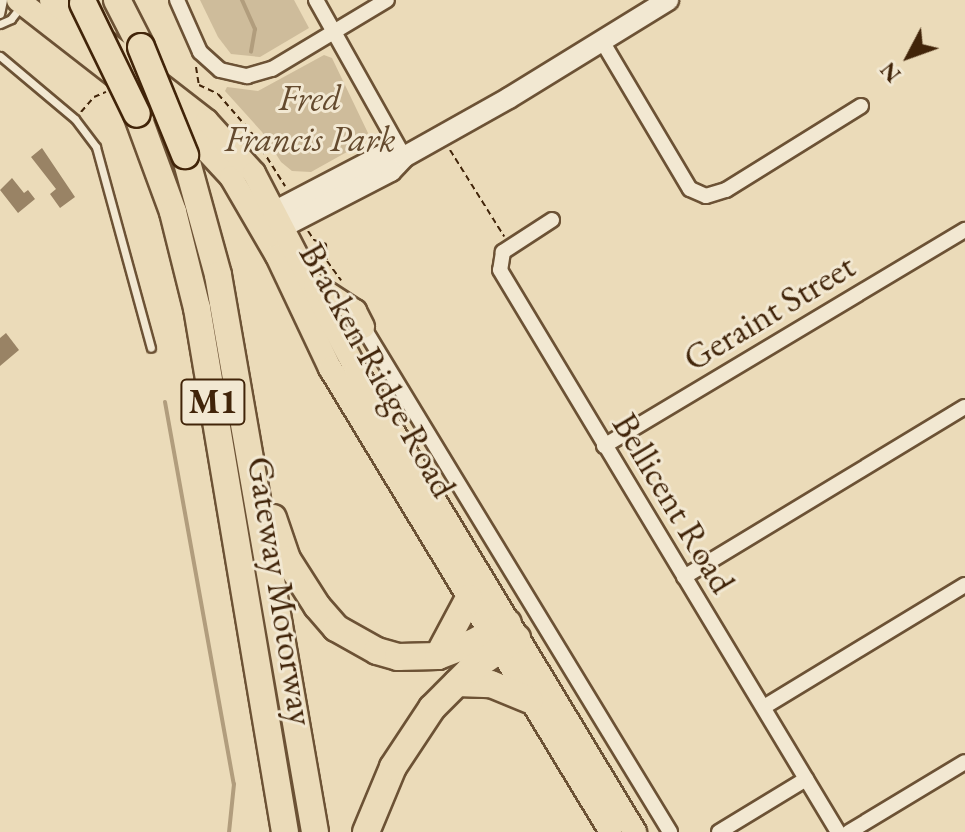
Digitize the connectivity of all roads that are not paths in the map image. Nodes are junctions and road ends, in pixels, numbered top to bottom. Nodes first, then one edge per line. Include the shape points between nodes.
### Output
1 (51, 0) edge
2 (117, 0) edge
3 (177, 0) edge
4 (316, 0) edge
5 (387, 0) edge
6 (668, 0) edge
7 (16, 1) edge
8 (82, 1) edge
9 (0, 14) edge
10 (0, 24) edge
11 (335, 32) junction
12 (602, 41) junction
13 (0, 56) edge
14 (861, 106) dead end
15 (404, 157) junction
16 (552, 220) dead end
17 (278, 224) junction
18 (965, 230) edge
19 (314, 285) junction
20 (363, 327) joint
21 (151, 348) dead end
22 (965, 407) edge
23 (604, 446) junction
24 (255, 489) junction
25 (684, 577) junction
26 (965, 585) edge
27 (469, 598) junction
28 (504, 636) junction
29 (438, 656) junction
30 (457, 683) junction
31 (530, 700) junction
32 (764, 707) junction
33 (965, 762) edge
34 (806, 779) junction
35 (285, 832) edge
36 (315, 832) edge
37 (366, 832) edge
38 (611, 832) edge
39 (635, 832) edge
40 (670, 832) edge
41 (719, 832) edge
42 (838, 832) edge
43 (849, 832) edge

1 - 17 main road, Bracken Ridge Road via 207,121 241,156
2 - 24 highway, Gateway Motorway / M1, bridge via 185,155 218,275
3 - 11 street via 200,52 220,70 247,76 272,69
4 - 11 street
5 - 11 street
6 - 12 street
7 - 9 lane
7 - 10 lane via 11,19
7 - 17 main road, Bracken Ridge Road via 193,136
8 - 35 highway, Gateway Motorway / M1, bridge via 137,114 173,212 197,308
11 - 15 street
12 - 14 street via 690,189 706,196 726,190
12 - 15 street
13 - 21 lane via 75,119 96,147
15 - 17 street via 381,156
16 - 23 street, Bellicent Road via 503,252 500,270
17 - 19 main road, Bracken Ridge Road
17 - 27 main road, Bracken Ridge Road via 330,368
18 - 23 street, Geraint Street
19 - 20 main road via 355,311
19 - 28 main road, Bracken Ridge Road
20 - 40 street, Bracken Ridge Road
22 - 25 street
23 - 25 street, Bellicent Road
24 - 29 highway via 270,506 300,583 336,628 359,644 398,657
24 - 36 highway, Gateway Motorway / M1
25 - 32 street, Bellicent Road
26 - 32 street
27 - 28 main road, Bracken Ridge Road
27 - 29 highway
28 - 29 highway
28 - 30 highway
28 - 31 main road, Bracken Ridge Road
28 - 39 main road, Bracken Ridge Road
30 - 31 highway via 491,684
30 - 37 highway via 409,739
31 - 38 main road, Bracken Ridge Road
32 - 34 street, Bellicent Road
33 - 43 street
34 - 41 street
34 - 42 street, Bellicent Road

